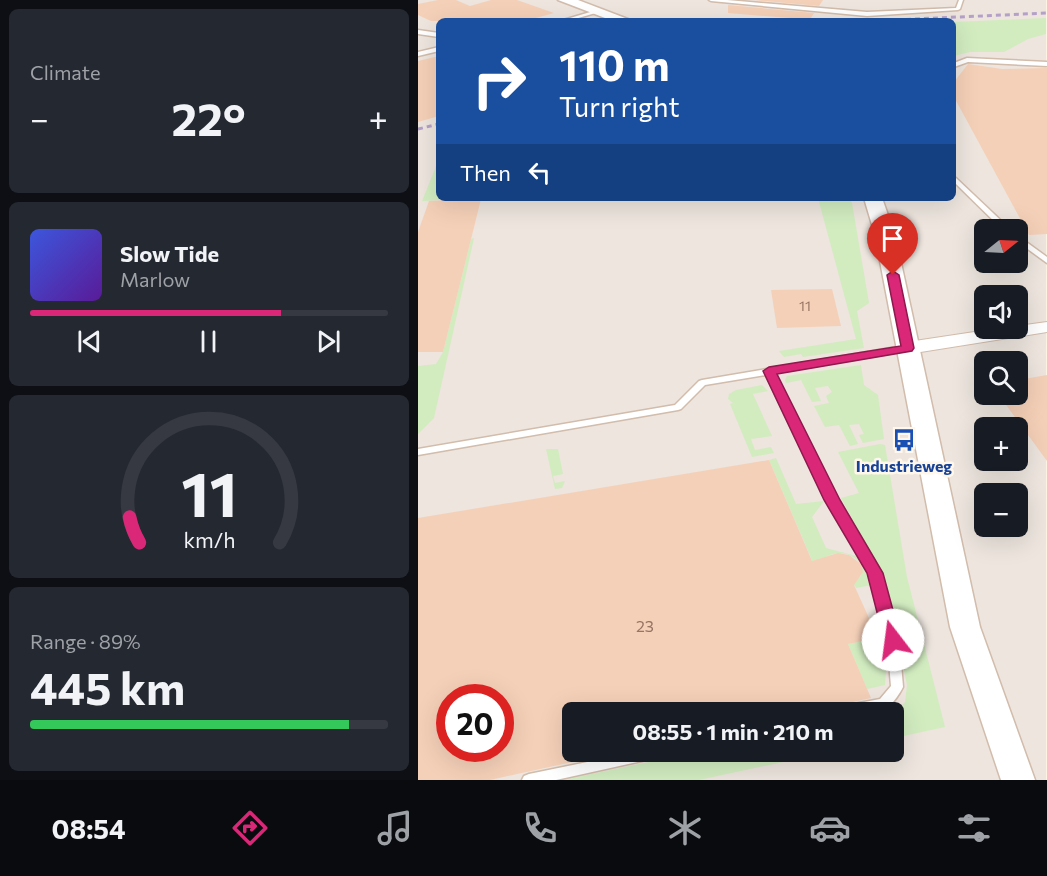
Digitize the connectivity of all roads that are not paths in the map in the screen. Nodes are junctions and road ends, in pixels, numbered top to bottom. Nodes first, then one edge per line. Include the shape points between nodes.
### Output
1 (565, 0) edge
2 (711, 0) edge
3 (961, 0) edge
4 (597, 11) junction
5 (573, 18) edge
6 (617, 18) edge
7 (418, 32) edge
8 (436, 35) edge
9 (436, 50) edge
10 (418, 54) edge
11 (956, 64) edge
12 (1046, 64) edge
13 (956, 181) edge
14 (874, 201) edge
15 (996, 219) edge
16 (1028, 246) edge
17 (1046, 261) edge
18 (1046, 327) edge
19 (908, 348) junction
20 (769, 371) junction
21 (418, 452) edge
22 (885, 702) edge
23 (613, 762) edge
24 (529, 780) edge
25 (1018, 780) edge

1 - 4 street
2 - 3 lane via 867,14 958,9
4 - 5 lane
4 - 6 street
7 - 8 lane
9 - 10 lane
11 - 12 lane via 967,60
13 - 15 lane
14 - 19 street via 885,235
16 - 17 lane
18 - 19 street
19 - 20 lane
19 - 25 street via 965,627
20 - 21 lane via 702,383 678,407
20 - 22 lane via 832,500 875,573 893,640 896,687
23 - 24 lane

